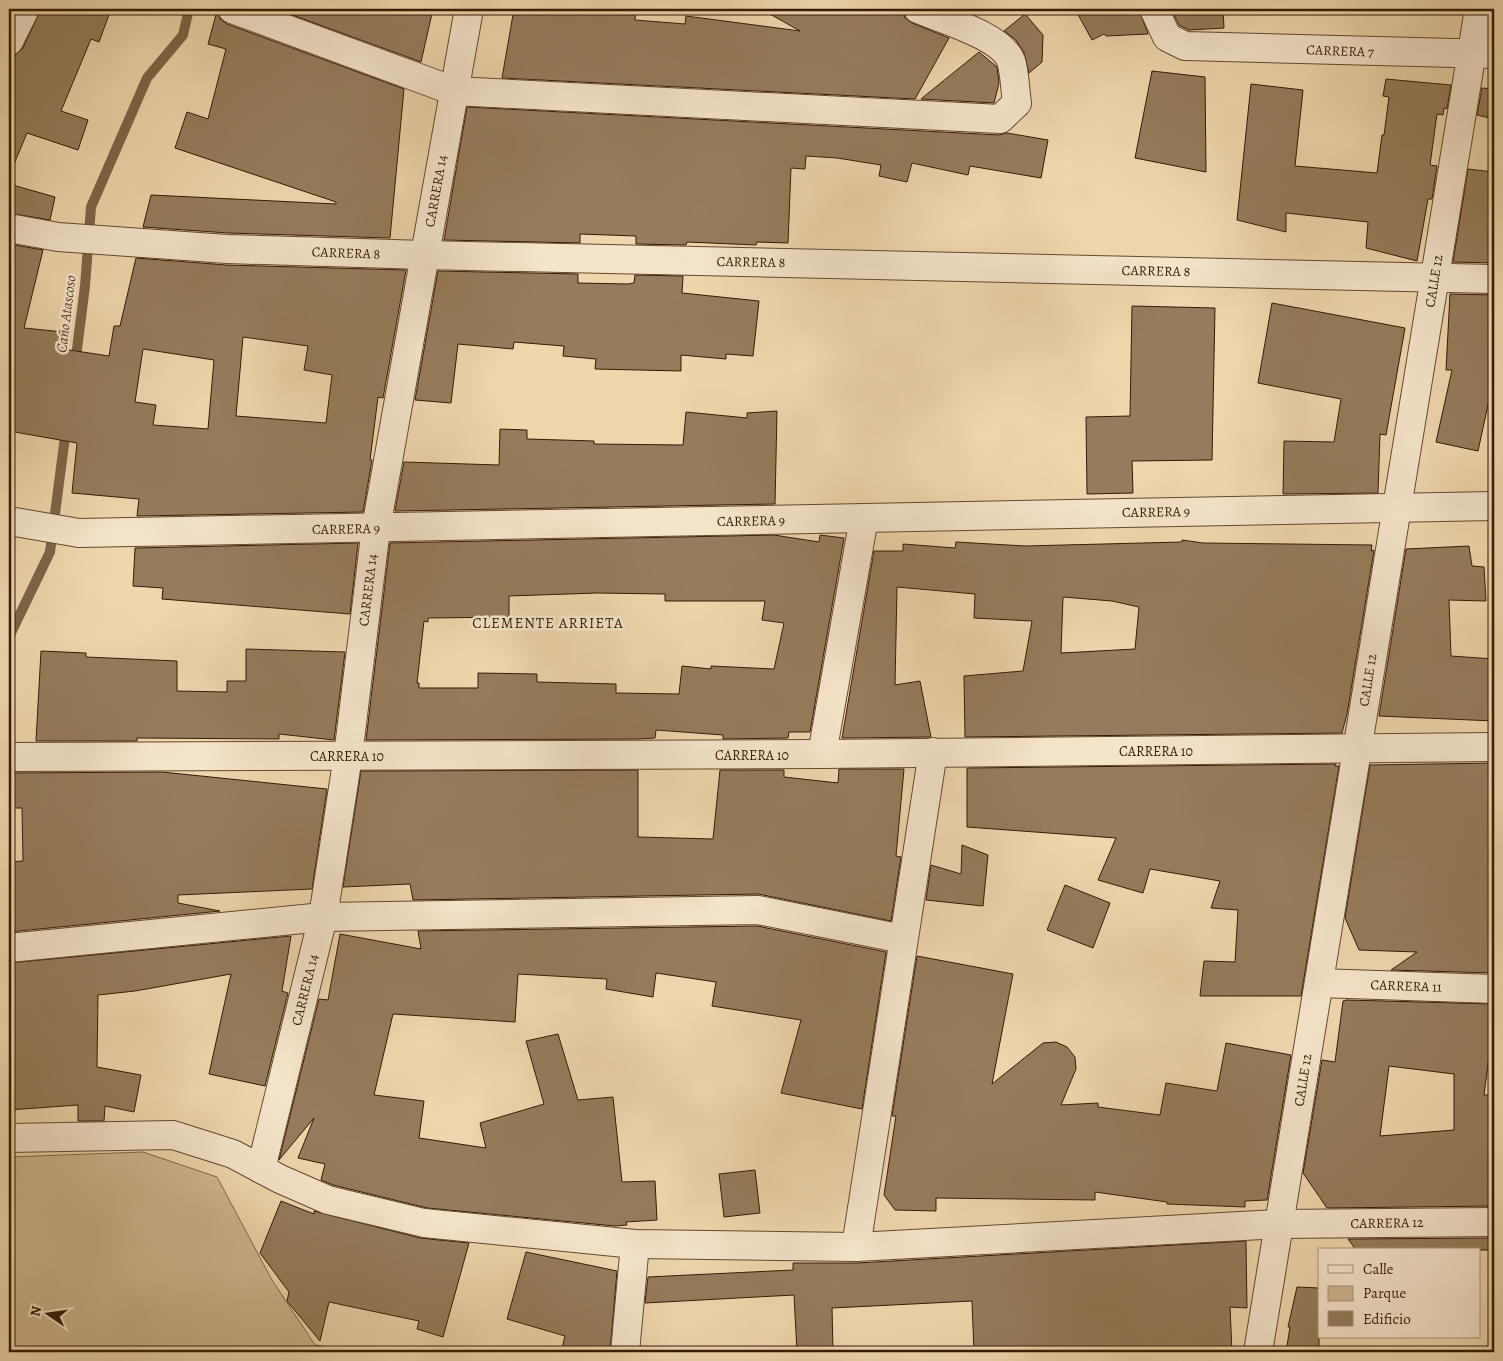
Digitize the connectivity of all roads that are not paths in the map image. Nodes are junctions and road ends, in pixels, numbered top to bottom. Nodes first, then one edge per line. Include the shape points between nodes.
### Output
1 (25, 9) edge
2 (232, 9) edge
3 (469, 9) edge
4 (918, 9) edge
5 (1154, 9) edge
6 (1479, 9) edge
7 (9, 41) edge
8 (1482, 54) edge
9 (454, 91) junction
10 (9, 228) edge
11 (424, 255) junction
12 (1434, 277) junction
13 (1494, 279) edge
14 (1494, 506) edge
15 (1397, 507) junction
16 (864, 518) junction
17 (9, 521) edge
18 (376, 528) junction
19 (1494, 747) edge
20 (1357, 749) junction
21 (934, 752) junction
22 (822, 754) junction
23 (348, 756) junction
24 (9, 757) edge
25 (323, 917) junction
26 (903, 939) junction
27 (9, 948) edge
28 (1319, 983) junction
29 (1494, 989) edge
30 (9, 1138) edge
31 (261, 1169) junction
32 (1494, 1222) edge
33 (1279, 1224) junction
34 (635, 1244) junction
35 (856, 1247) junction
36 (625, 1352) edge
37 (1258, 1352) edge

1 - 7 street
2 - 9 street
3 - 9 street, CARRERA 14
4 - 9 street via 989,38 1011,60 1017,103 1000,119
5 - 8 street, CARRERA 7 via 1167,37 1185,46
6 - 8 street, CALLE 12
8 - 12 street, CALLE 12
9 - 11 street, CARRERA 14
10 - 11 street, CARRERA 8 via 58,237 227,249
11 - 12 street, CARRERA 8
11 - 18 street, CARRERA 14
12 - 13 street, CARRERA 8
12 - 15 street, CALLE 12
14 - 15 street, CARRERA 9
15 - 16 street, CARRERA 9
15 - 20 street, CALLE 12
16 - 18 street, CARRERA 9
16 - 22 street
17 - 18 street, CARRERA 9 via 79,533
18 - 23 street, CARRERA 14
19 - 20 street, CARRERA 10
20 - 21 street, CARRERA 10
20 - 28 street, CALLE 12
21 - 22 street, CARRERA 10
21 - 26 street
22 - 23 street, CARRERA 10
23 - 24 street, CARRERA 10
23 - 25 street, CARRERA 14
25 - 26 street via 758,910
25 - 27 street
25 - 31 street, CARRERA 14
26 - 35 street
28 - 29 street, CARRERA 11
28 - 33 street, CALLE 12
30 - 31 street, CARRERA 12 via 173,1135 233,1154
31 - 34 street, CARRERA 12 via 328,1200 424,1223
32 - 33 street, CARRERA 12
33 - 35 street, CARRERA 12
33 - 37 street, CALLE 12
34 - 35 street, CARRERA 12
34 - 36 street

